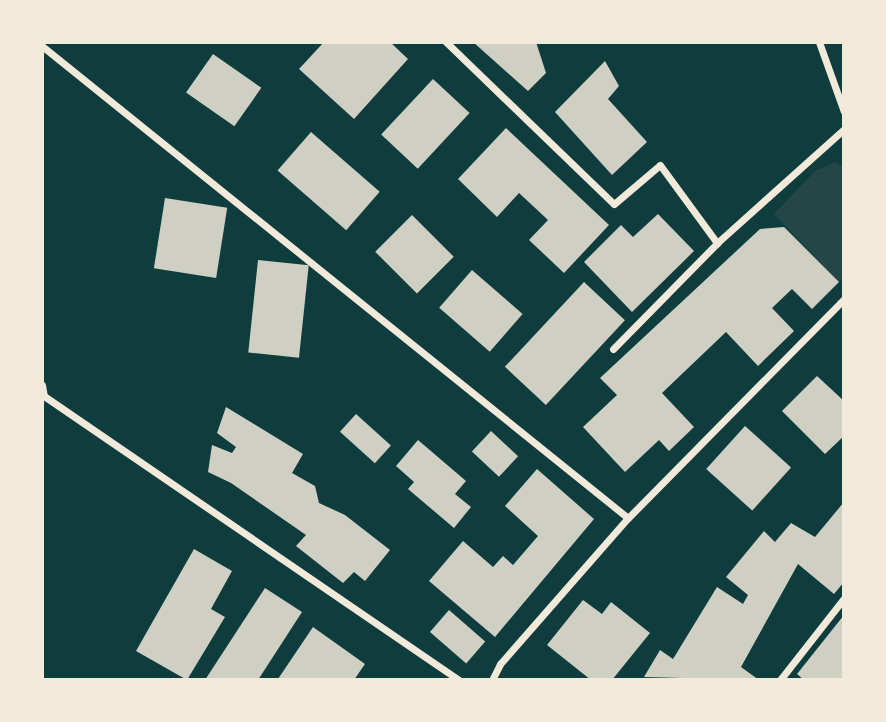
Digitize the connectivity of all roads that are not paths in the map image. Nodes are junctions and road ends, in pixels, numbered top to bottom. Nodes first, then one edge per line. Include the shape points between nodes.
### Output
1 (446, 42) edge
2 (819, 42) edge
3 (42, 46) edge
4 (844, 112) edge
5 (844, 129) edge
6 (717, 243) junction
7 (844, 299) edge
8 (613, 349) dead end
9 (42, 385) edge
10 (628, 518) junction
11 (844, 598) edge
12 (459, 680) edge
13 (492, 680) edge
14 (779, 680) edge

1 - 6 street via 614,204 660,165
2 - 4 street
3 - 10 street
5 - 6 street
6 - 8 street
7 - 10 street
9 - 12 street via 44,396
10 - 13 street via 500,664
11 - 14 street

